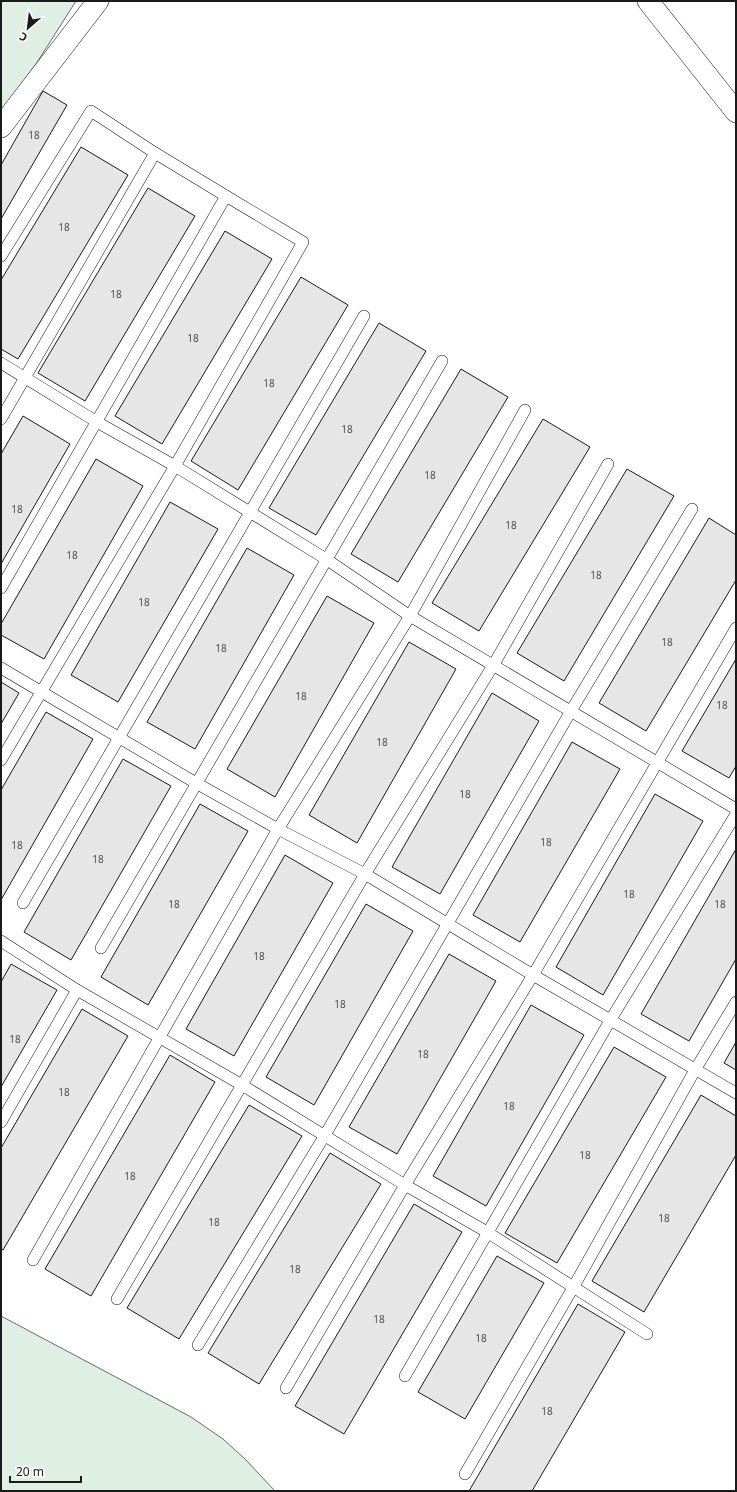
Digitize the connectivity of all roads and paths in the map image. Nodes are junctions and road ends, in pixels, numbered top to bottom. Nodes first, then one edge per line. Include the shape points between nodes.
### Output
1 (98, 1) edge
2 (648, 1) edge
3 (736, 112) edge
4 (1, 127) edge
5 (155, 153) junction
6 (226, 196) junction
7 (1, 256) edge
8 (364, 316) dead end
9 (442, 360) dead end
10 (1, 363) edge
11 (26, 377) junction
12 (525, 410) dead end
13 (1, 419) edge
14 (97, 422) junction
15 (608, 464) dead end
16 (175, 466) junction
17 (692, 509) dead end
18 (250, 514) junction
19 (326, 559) junction
20 (1, 588) edge
21 (410, 616) junction
22 (736, 628) edge
23 (494, 664) junction
24 (1, 668) edge
25 (41, 692) junction
26 (572, 710) junction
27 (120, 738) junction
28 (1, 760) edge
29 (658, 762) junction
30 (196, 783) junction
31 (736, 809) edge
32 (736, 814) edge
33 (278, 829) junction
34 (365, 874) junction
35 (23, 904) dead end
36 (448, 925) junction
37 (1, 941) edge
38 (101, 948) dead end
39 (533, 975) junction
40 (77, 990) junction
41 (736, 1002) edge
42 (611, 1019) junction
43 (159, 1037) junction
44 (695, 1070) junction
45 (242, 1085) junction
46 (736, 1093) edge
47 (1, 1122) edge
48 (325, 1135) junction
49 (405, 1185) junction
50 (487, 1232) junction
51 (33, 1260) dead end
52 (574, 1286) junction
53 (117, 1299) dead end
54 (647, 1334) dead end
55 (198, 1345) dead end
56 (405, 1376) dead end
57 (286, 1388) dead end
58 (465, 1474) dead end

1 - 4 street
2 - 3 street
5 - 6 lane
5 - 7 lane via 91,111
5 - 11 lane
6 - 14 lane
6 - 16 lane via 303,242
8 - 18 lane
9 - 19 lane
10 - 11 lane
11 - 13 lane
11 - 14 lane
12 - 21 lane
14 - 16 lane
14 - 20 lane
15 - 23 lane
16 - 18 lane
16 - 25 lane
17 - 26 lane
18 - 19 lane
18 - 27 lane
19 - 21 lane
19 - 30 lane
21 - 23 lane
21 - 33 lane
22 - 29 lane
23 - 26 lane
23 - 34 lane
24 - 25 lane
25 - 27 lane
25 - 28 lane
26 - 29 lane
26 - 36 lane
27 - 30 lane
27 - 35 lane
29 - 31 lane
29 - 39 lane
30 - 33 lane
30 - 38 lane
32 - 42 lane
33 - 34 lane
33 - 43 lane
34 - 36 lane
34 - 45 lane
36 - 39 lane
36 - 48 lane
37 - 40 lane
39 - 42 lane
39 - 49 lane
40 - 43 lane
40 - 47 lane
41 - 44 lane
42 - 44 lane
42 - 50 lane
43 - 45 lane
43 - 51 lane
44 - 46 lane
44 - 52 lane
45 - 48 lane
45 - 53 lane
48 - 49 lane
48 - 55 lane
49 - 50 lane
49 - 57 lane
50 - 52 lane
50 - 56 lane
52 - 54 lane
52 - 58 lane

